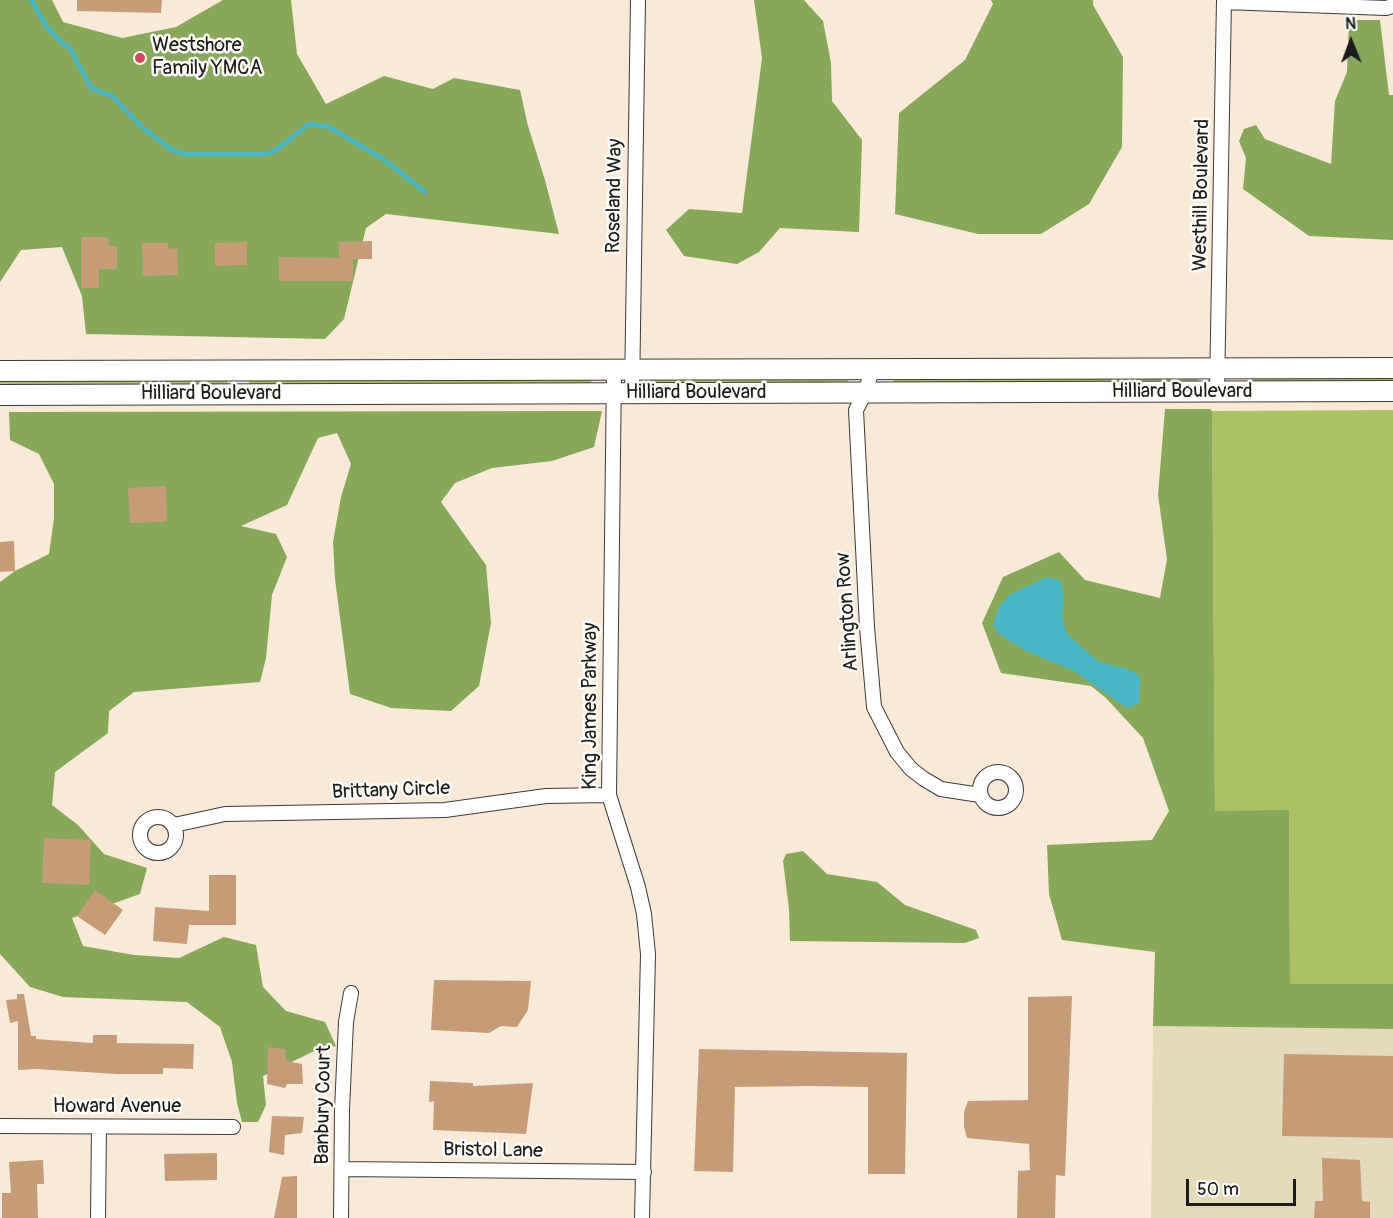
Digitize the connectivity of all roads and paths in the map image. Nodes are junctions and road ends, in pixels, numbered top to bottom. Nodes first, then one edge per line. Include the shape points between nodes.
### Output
1 (638, 0) edge
2 (1224, 1) edge
3 (1393, 6) edge
4 (1393, 368) edge
5 (623, 369) junction
6 (1219, 369) junction
7 (872, 370) junction
8 (0, 371) edge
9 (1217, 391) junction
10 (1393, 391) edge
11 (623, 393) junction
12 (865, 393) junction
13 (0, 395) edge
14 (609, 795) junction
15 (980, 795) dead end
16 (174, 825) dead end
17 (351, 993) dead end
18 (0, 1126) edge
19 (99, 1127) junction
20 (234, 1127) dead end
21 (342, 1169) junction
22 (644, 1172) junction
23 (98, 1218) edge
24 (341, 1218) edge
25 (642, 1218) edge

1 - 5 street, Roseland Way
2 - 3 street
2 - 6 street, Westhill Boulevard
4 - 6 main road, Hilliard Boulevard
5 - 7 main road, Hilliard Boulevard
5 - 8 main road, Hilliard Boulevard
5 - 11 street, Roseland Way
6 - 7 main road, Hilliard Boulevard
6 - 9 street, Westhill Boulevard
7 - 12 street, Arlington Row
9 - 10 main road, Hilliard Boulevard
9 - 12 main road, Hilliard Boulevard
11 - 12 main road, Hilliard Boulevard
11 - 13 main road, Hilliard Boulevard
11 - 14 street, King James Parkway
12 - 15 street, Arlington Row via 856,410 874,707 897,752 911,769 941,789
14 - 16 street, Brittany Circle via 546,796 445,810 225,814
14 - 22 street, King James Parkway via 638,887 648,954
17 - 21 street, Banbury Court via 346,1022
18 - 19 street, Howard Avenue
19 - 20 street, Howard Avenue
19 - 23 street
21 - 22 street, Bristol Lane
21 - 24 street, Banbury Court
22 - 25 street, King James Parkway

